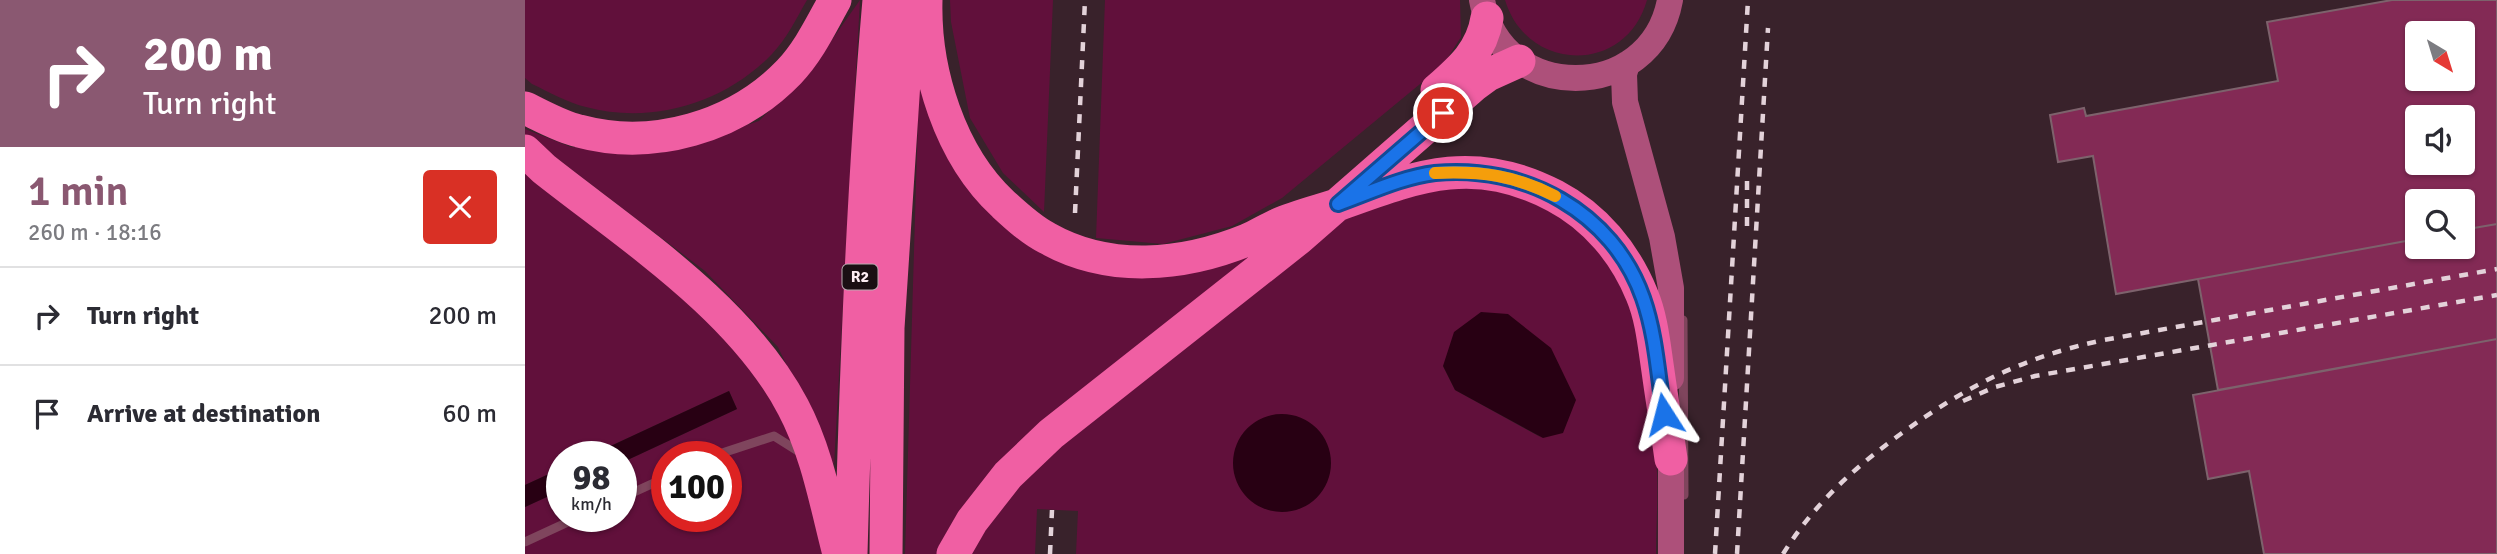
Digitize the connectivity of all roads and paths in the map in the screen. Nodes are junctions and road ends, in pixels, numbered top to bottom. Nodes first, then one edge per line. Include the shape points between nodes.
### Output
1 (835, 0) edge
2 (879, 0) edge
3 (910, 0) edge
4 (926, 0) edge
5 (1670, 0) edge
6 (1484, 9) edge
7 (1519, 61) junction
8 (1627, 64) junction
9 (1585, 78) junction
10 (525, 108) edge
11 (525, 151) edge
12 (1649, 189) junction
13 (1338, 204) junction
14 (1668, 222) dead end
15 (1278, 225) junction
16 (1677, 264) dead end
17 (742, 446) edge
18 (1671, 459) junction
19 (815, 461) junction
20 (1684, 499) dead end
21 (547, 532) edge
22 (525, 542) edge
23 (839, 554) edge
24 (851, 554) edge
25 (886, 554) edge
26 (953, 554) edge
27 (1671, 554) edge

1 - 10 highway via 808,49 789,72 727,117 687,132 620,138 578,131
2 - 24 highway, R2 via 857,340
3 - 25 highway, R2 via 888,328
4 - 15 highway via 931,61 955,136 994,195 1046,238 1115,261 1154,263 1222,249
5 - 8 main road via 1657,34
6 - 7 main road via 1500,42
6 - 15 highway via 1481,43 1466,64
7 - 9 main road via 1562,78
7 - 13 highway via 1473,86
8 - 9 main road
8 - 12 main road via 1625,102
9 - 12 main road via 1607,99
11 - 19 highway via 694,287 735,327 793,406
12 - 14 lane
12 - 18 main road via 1671,288
13 - 15 highway
13 - 18 highway via 1421,176 1472,171 1537,187 1567,202 1608,238 1642,295 1653,330
13 - 26 highway via 1051,434 1008,475
16 - 20 lane via 1685,334
17 - 19 lane via 774,436
18 - 27 main road
19 - 23 highway
21 - 22 lane

